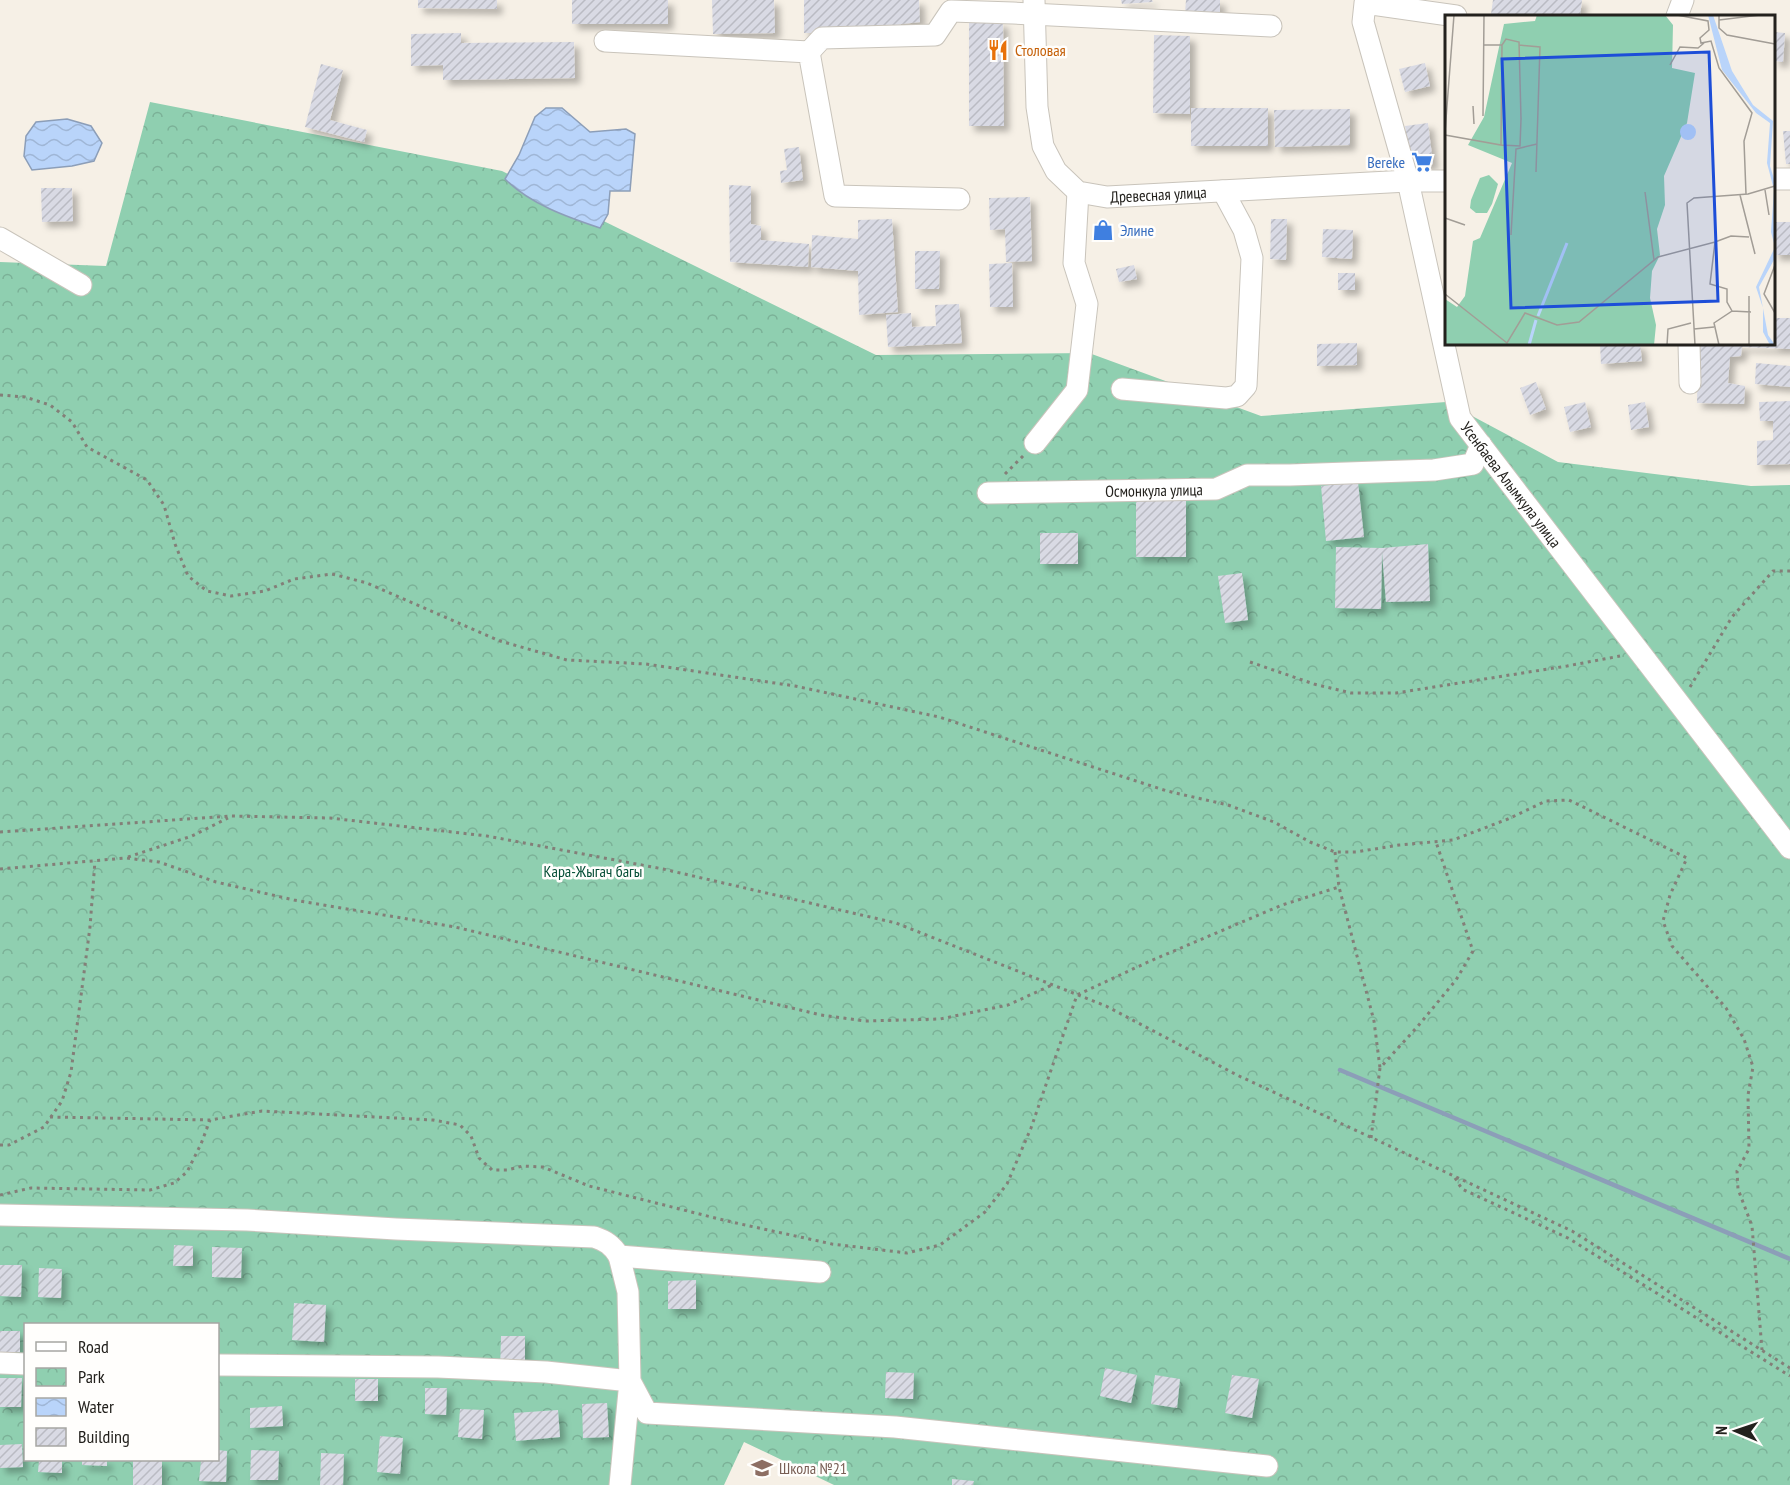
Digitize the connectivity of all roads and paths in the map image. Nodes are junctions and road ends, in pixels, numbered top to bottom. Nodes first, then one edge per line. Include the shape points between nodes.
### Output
1 (1683, 0) edge
2 (951, 6) edge
3 (1034, 7) edge
4 (1363, 8) edge
5 (1445, 15) edge
6 (1677, 15) edge
7 (1271, 26) dead end
8 (605, 40) dead end
9 (809, 52) junction
10 (1408, 181) junction
11 (1445, 181) edge
12 (1223, 191) junction
13 (1078, 192) junction
14 (959, 199) dead end
15 (0, 238) edge
16 (81, 285) dead end
17 (1689, 345) edge
18 (1690, 383) dead end
19 (1122, 389) dead end
20 (0, 395) edge
21 (1035, 443) joint
22 (1481, 445) junction
23 (988, 493) joint
24 (1790, 571) edge
25 (1639, 652) junction
26 (1250, 662) dead end
27 (1680, 704) junction
28 (231, 816) junction
29 (0, 832) edge
30 (1436, 842) junction
31 (1790, 848) edge
32 (1335, 852) junction
33 (126, 858) junction
34 (95, 861) junction
35 (0, 869) edge
36 (1339, 887) junction
37 (1052, 985) junction
38 (1077, 995) junction
39 (1380, 1068) junction
40 (50, 1118) junction
41 (210, 1120) junction
42 (1371, 1138) junction
43 (0, 1145) edge
44 (1454, 1177) junction
45 (0, 1195) edge
46 (0, 1215) edge
47 (619, 1256) junction
48 (820, 1272) dead end
49 (1762, 1350) junction
50 (0, 1363) edge
51 (24, 1364) edge
52 (219, 1365) edge
53 (1790, 1368) edge
54 (1790, 1376) edge
55 (630, 1381) junction
56 (1267, 1466) dead end
57 (620, 1485) edge

1 - 6 street
2 - 3 street
2 - 9 street via 935,35 822,38
3 - 7 street
3 - 13 street via 1042,146 1056,171
4 - 5 street
4 - 10 street, Усенбаева Алымкула улица
8 - 9 street
9 - 14 street via 835,196
10 - 11 street, Древесная улица
10 - 12 street, Древесная улица
10 - 22 street, Усенбаева Алымкула улица via 1460,418
12 - 13 street, Древесная улица via 1107,197
12 - 19 street via 1244,230 1252,258 1246,386 1237,396 1226,398
13 - 21 street via 1074,263 1087,304 1077,390
15 - 16 street
17 - 18 street
20 - 32 path via 50,405 72,422 87,447 147,480 164,505 188,576 207,591 231,596 254,593 294,579 332,574 377,587 500,641 567,660 646,663 795,686 939,717 1167,791 1228,805
21 - 23 path
22 - 23 street, Осмонкула улица via 1473,464 1434,470 1247,475 1216,489
22 - 25 street, Усенбаева Алымкула улица
24 - 27 path via 1773,571 1732,617
25 - 26 path via 1396,693 1351,693
25 - 27 street, Усенбаева Алымкула улица
27 - 31 street, Усенбаева Алымкула улица
28 - 29 path
28 - 33 path via 192,836
28 - 37 path via 330,818 487,836 663,869 896,923
30 - 32 path
30 - 39 path via 1473,951 1456,980
30 - 49 path via 1464,836 1546,801 1569,800 1687,858 1663,921 1672,946 1726,1008 1744,1039 1753,1067 1748,1095 1749,1149 1737,1171 1738,1189 1752,1226
32 - 36 path
33 - 34 path
33 - 37 path via 159,862 216,882 294,900 455,927 832,1017 864,1021 940,1019 1008,1005
34 - 35 path
34 - 40 path via 71,1072 62,1101
36 - 38 path via 1282,905
36 - 39 path via 1374,1021
37 - 38 path
38 - 41 path via 1031,1128 1007,1184 985,1212 940,1245 907,1253 832,1244 717,1219 589,1186 543,1167 492,1170 479,1158 471,1136 460,1125 433,1120 262,1111
38 - 42 path
39 - 42 path
40 - 41 path
40 - 43 path via 44,1127 9,1145
41 - 45 path via 187,1172 174,1183 150,1190 31,1188
42 - 44 path
44 - 49 path via 1572,1232
44 - 54 path via 1462,1189 1568,1238
46 - 47 street via 247,1220 594,1237 612,1246
47 - 48 street
47 - 55 street via 628,1292
49 - 53 path
50 - 51 street
52 - 55 street via 438,1367
55 - 56 street via 647,1413 895,1427
55 - 57 street

